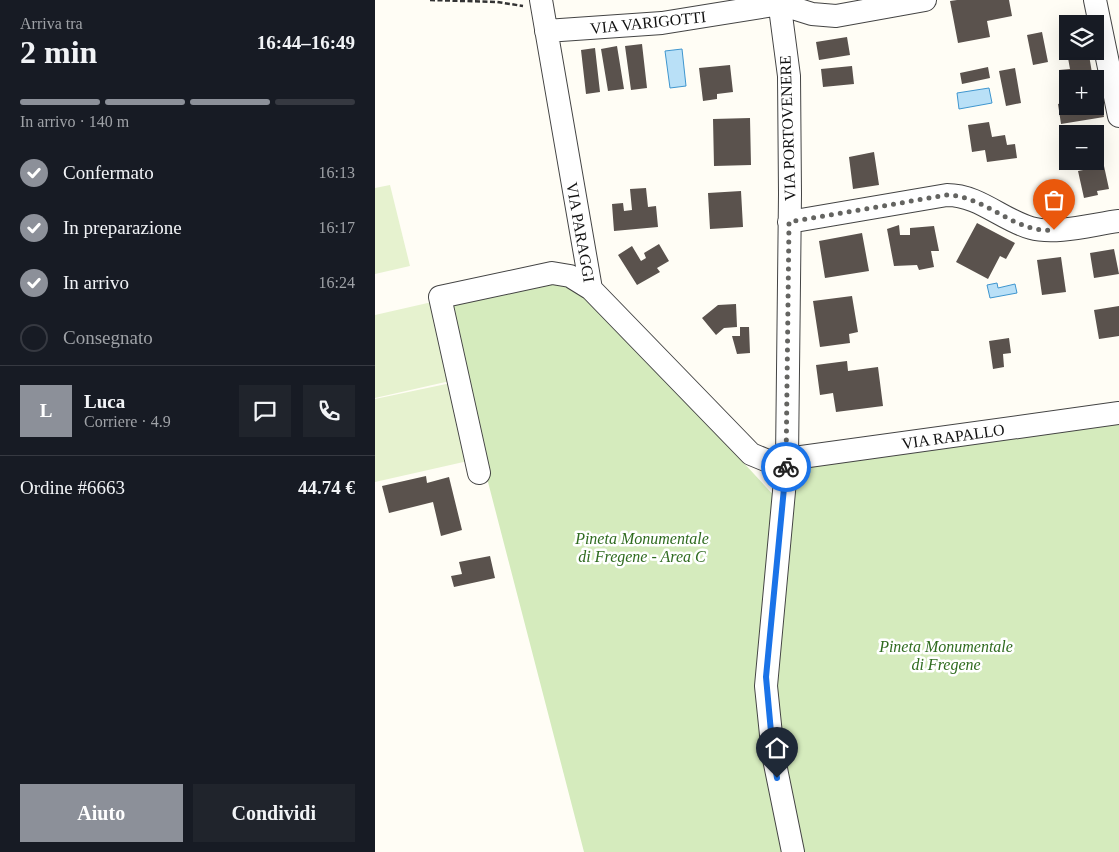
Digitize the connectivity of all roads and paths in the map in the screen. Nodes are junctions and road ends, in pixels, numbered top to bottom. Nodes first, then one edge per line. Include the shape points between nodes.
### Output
1 (431, 0) edge
2 (924, 0) edge
3 (1095, 0) edge
4 (779, 2) edge
5 (543, 14) edge
6 (1113, 61) edge
7 (1119, 116) edge
8 (1119, 221) edge
9 (789, 222) junction
10 (591, 290) junction
11 (1119, 413) edge
12 (787, 459) junction
13 (479, 473) dead end
14 (793, 852) edge

1 - 5 path via 503,3
2 - 4 street via 828,16
3 - 6 street
4 - 5 street, VIA VARIGOTTI via 663,23
4 - 9 street, VIA PORTOVENERE via 789,76
5 - 10 street, VIA PARAGGI
6 - 7 street
8 - 9 street via 1038,230 969,198 947,195
9 - 12 street, VIA PORTOVENERE
10 - 12 street, VIA PARAGGI via 749,452 764,460
10 - 13 street via 570,276 552,273 440,297
11 - 12 street, VIA RAPALLO
12 - 14 street, VIA PORTOVENERE via 766,686 773,754

